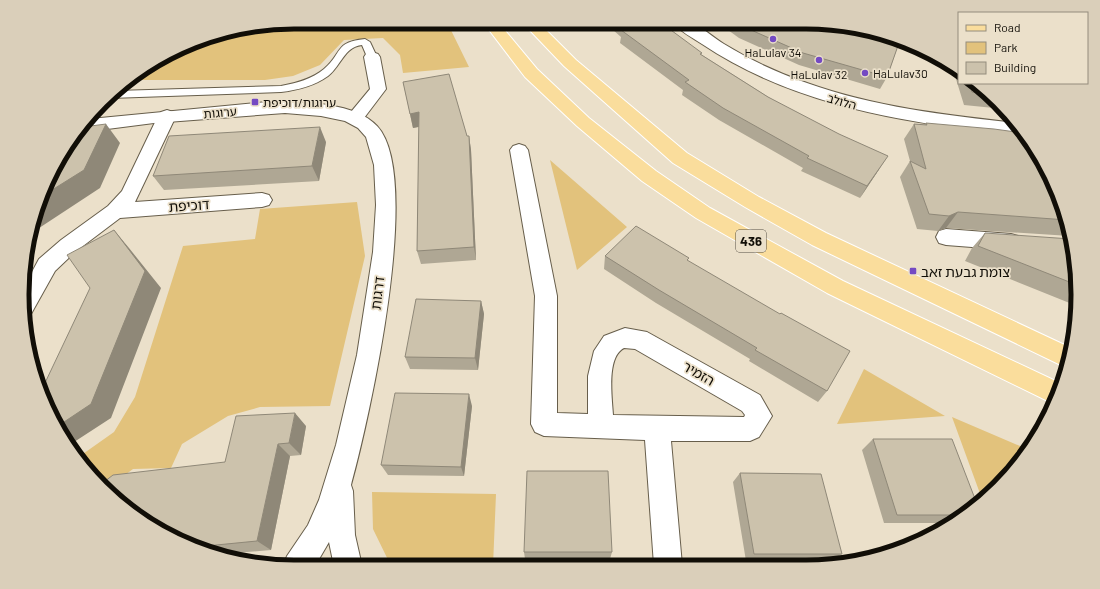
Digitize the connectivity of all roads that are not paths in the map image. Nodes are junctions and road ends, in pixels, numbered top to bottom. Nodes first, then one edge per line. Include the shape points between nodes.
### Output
1 (496, 29) edge
2 (536, 29) edge
3 (689, 29) edge
4 (372, 57) joint
5 (119, 95) edge
6 (167, 116) junction
7 (355, 118) junction
8 (90, 125) edge
9 (1012, 128) edge
10 (518, 150) dead end
11 (262, 200) dead end
12 (115, 211) junction
13 (946, 237) dead end
14 (1033, 243) edge
15 (29, 296) edge
16 (991, 322) junction
17 (1066, 344) edge
18 (1064, 356) edge
19 (1017, 374) junction
20 (1053, 391) edge
21 (1049, 401) edge
22 (601, 427) junction
23 (657, 429) junction
24 (340, 476) junction
25 (300, 560) edge
26 (347, 560) edge
27 (668, 560) edge

1 - 19 main road, 436 via 531,73 583,122 648,176 697,208 835,287
2 - 16 main road, 436 via 680,158 819,239
3 - 9 street, הלולב via 751,66 837,100 902,115
4 - 5 lane via 365,42 356,42 345,47 331,69 311,83 297,87
4 - 7 street via 378,89
6 - 7 street, ערוגות via 306,108
6 - 8 street, ערוגות
6 - 12 street via 130,196
7 - 24 street, דרגות via 368,127 380,150 385,178 385,216 373,330
10 - 22 street, הזמיר via 546,296 544,424
11 - 12 street, דוכיפת
12 - 15 street via 47,265
13 - 14 street
16 - 17 main road
16 - 18 main road, 436
19 - 20 main road, 436
19 - 21 main road
22 - 23 street, הזמיר
22 - 23 street, הזמיר via 600,365 609,346 620,338 639,339 751,403 759,416 750,429
23 - 27 street
24 - 25 street, דרגות via 314,542
24 - 26 street, דרגות via 341,535

